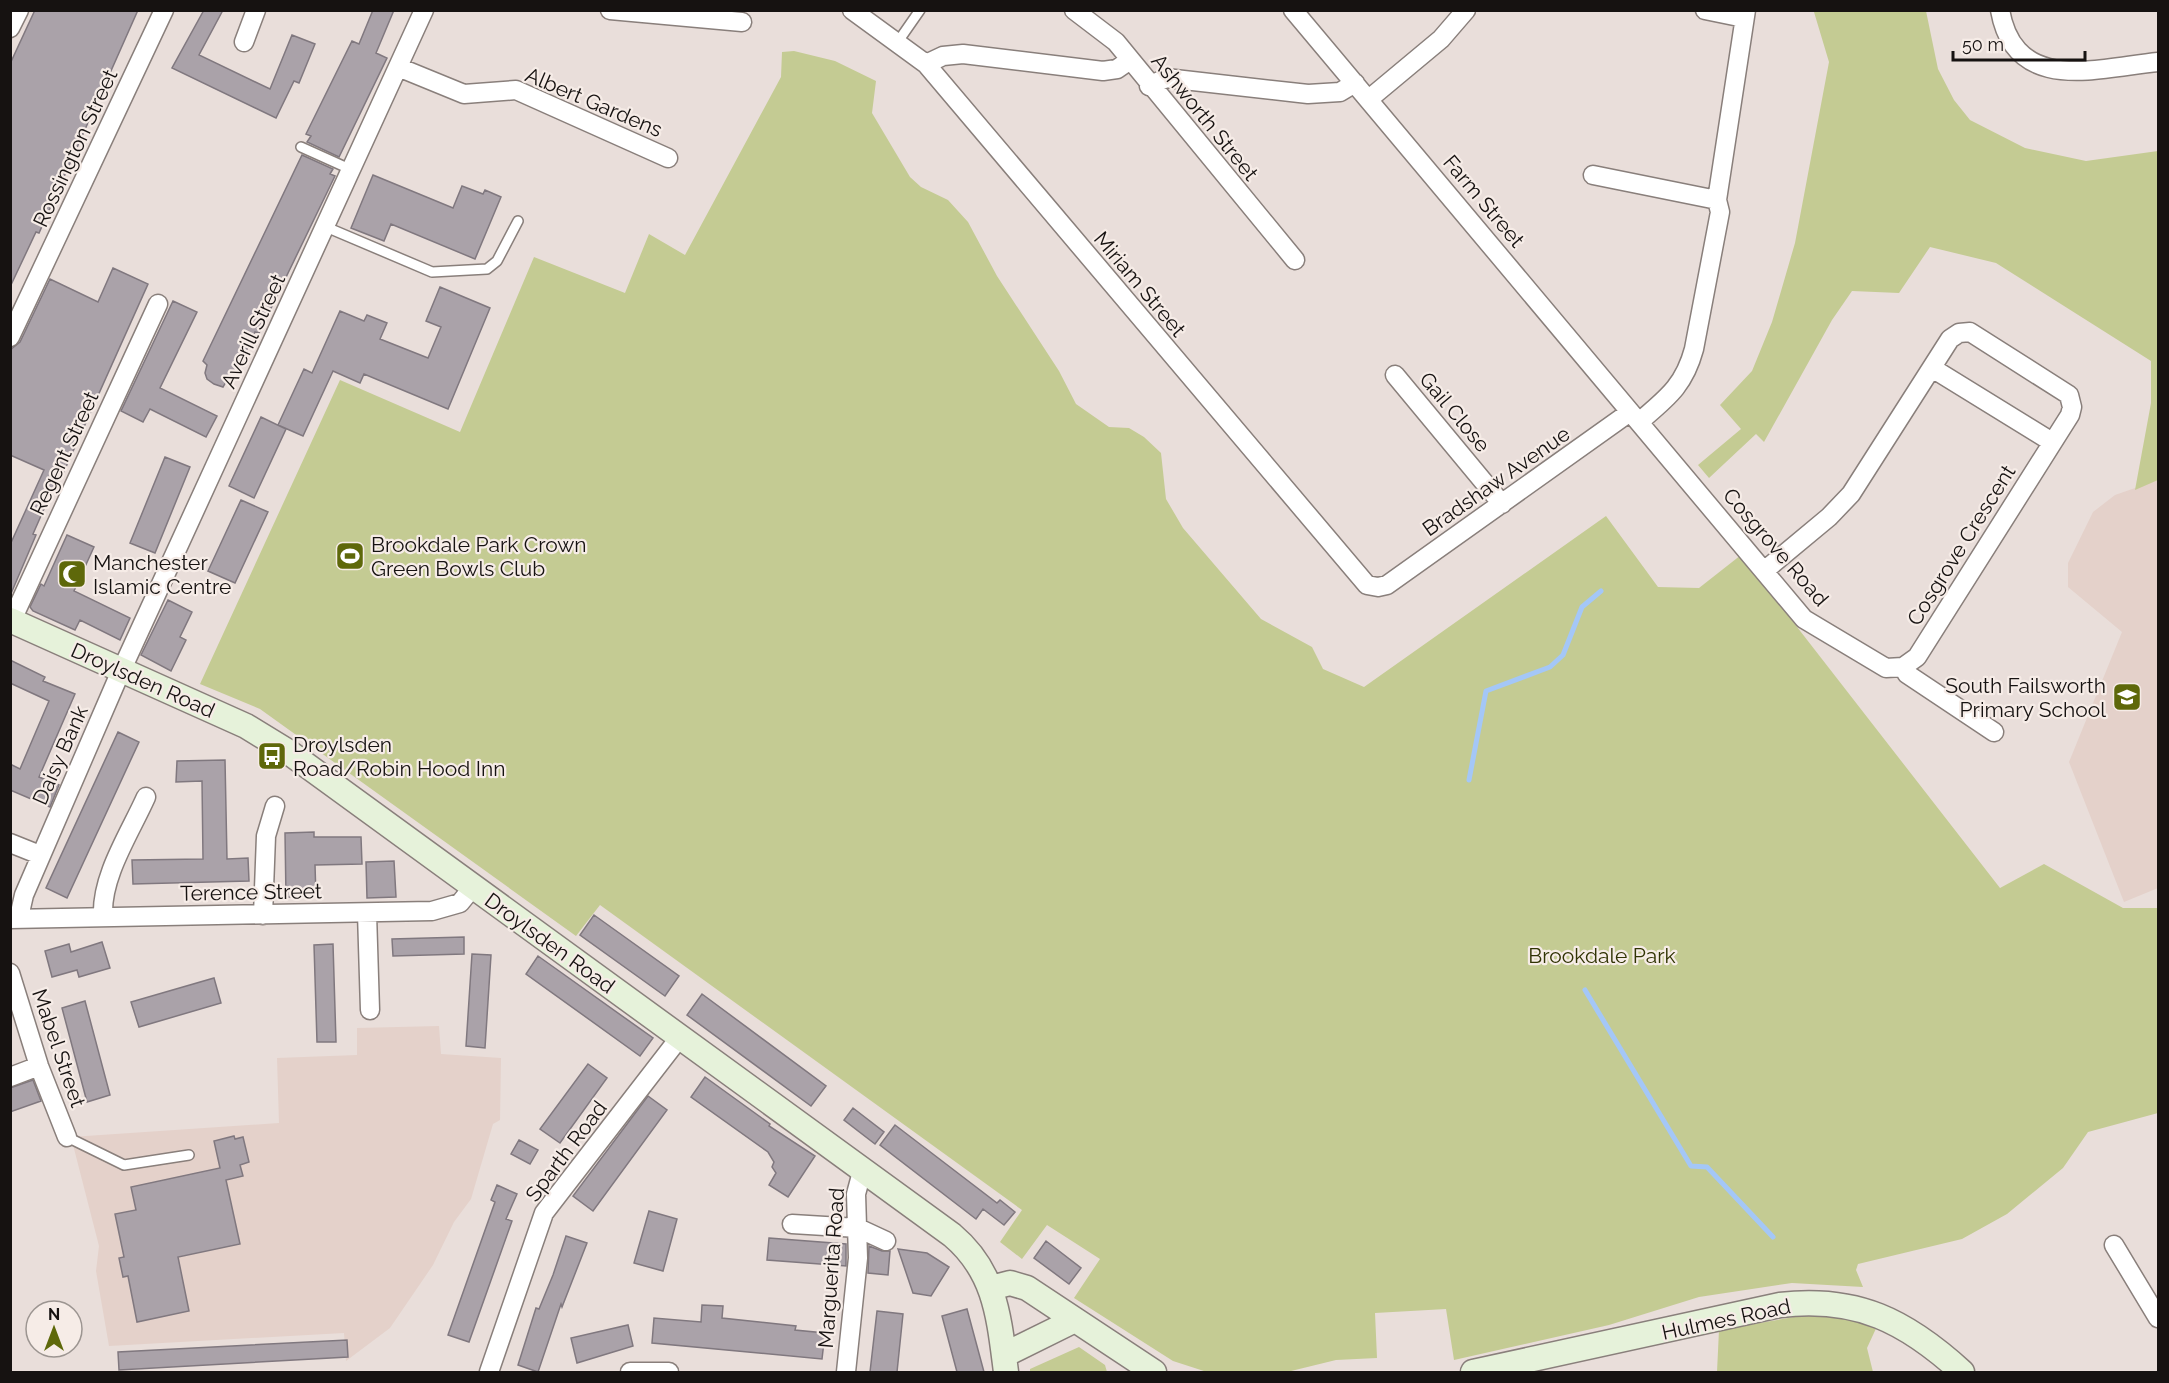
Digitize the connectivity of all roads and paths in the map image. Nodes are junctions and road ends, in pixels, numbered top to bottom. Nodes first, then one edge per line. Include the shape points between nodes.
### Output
1 (19, 10) edge
2 (164, 10) edge
3 (256, 10) edge
4 (424, 10) edge
5 (610, 10) edge
6 (852, 10) edge
7 (920, 10) edge
8 (1074, 10) edge
9 (1293, 10) edge
10 (1466, 10) edge
11 (1705, 10) edge
12 (2000, 10) edge
13 (1745, 14) edge
14 (742, 21) dead end
15 (10, 28) edge
16 (244, 42) dead end
17 (897, 43) junction
18 (1130, 60) junction
19 (2158, 62) edge
20 (926, 64) junction
21 (398, 67) junction
22 (1355, 83) junction
23 (1149, 86) junction
24 (1370, 99) junction
25 (301, 147) dead end
26 (668, 158) dead end
27 (352, 170) junction
28 (1593, 176) dead end
29 (1717, 200) junction
30 (518, 221) dead end
31 (326, 227) junction
32 (1295, 260) dead end
33 (158, 304) dead end
34 (10, 337) edge
35 (1932, 368) junction
36 (1395, 375) dead end
37 (1634, 418) junction
38 (2052, 442) junction
39 (1502, 504) junction
40 (1764, 571) junction
41 (1387, 585) joint
42 (11, 620) edge
43 (1903, 667) junction
44 (122, 670) junction
45 (1994, 732) dead end
46 (146, 797) dead end
47 (276, 806) dead end
48 (10, 843) edge
49 (40, 855) junction
50 (473, 887) junction
51 (367, 913) junction
52 (262, 915) junction
53 (103, 916) junction
54 (15, 918) edge
55 (12, 985) edge
56 (370, 1010) dead end
57 (680, 1037) junction
58 (39, 1066) junction
59 (10, 1077) edge
60 (67, 1137) joint
61 (189, 1155) dead end
62 (863, 1168) junction
63 (792, 1224) dead end
64 (858, 1228) junction
65 (886, 1241) dead end
66 (2114, 1245) dead end
67 (991, 1288) junction
68 (2158, 1318) edge
69 (1073, 1321) junction
70 (1005, 1364) edge
71 (1488, 1371) edge
72 (489, 1372) edge
73 (630, 1372) edge
74 (669, 1372) edge
75 (846, 1372) edge
76 (1154, 1372) edge
77 (1962, 1372) edge

1 - 15 street
2 - 34 street, Rossington Street
3 - 16 street
4 - 21 street, Averill Street
5 - 14 street
6 - 17 street, Miriam Street
7 - 17 lane
8 - 18 street, Ashworth Street via 1106,33
9 - 22 street, Farm Street
10 - 24 street via 1441,39
11 - 13 street
12 - 19 street via 2014,47 2024,59 2051,70
13 - 29 street, Bradshaw Avenue
17 - 20 street, Miriam Street
18 - 20 street via 1117,69 1102,71 963,54 943,56
18 - 23 street, Ashworth Street
20 - 41 street, Miriam Street via 1358,578 1367,585
21 - 26 street, Albert Gardens via 464,94 516,90
21 - 27 street, Averill Street
22 - 23 street via 1330,94 1166,78
22 - 24 street, Farm Street
23 - 32 street, Ashworth Street
24 - 37 street, Farm Street
25 - 27 lane
27 - 31 street, Averill Street
28 - 29 street
29 - 37 street, Bradshaw Avenue via 1720,212 1688,370 1677,390
30 - 31 lane via 497,261 487,269 432,272
31 - 44 street, Averill Street
33 - 42 street, Regent Street
35 - 38 street
35 - 38 street, Cosgrove Crescent via 1950,339 1970,332 2069,395 2070,415
35 - 40 street, Cosgrove Crescent via 1851,494
36 - 39 street, Gail Close
37 - 39 street, Bradshaw Avenue
37 - 40 street, Cosgrove Road
38 - 43 street, Cosgrove Crescent via 1917,657
39 - 41 street, Bradshaw Avenue
40 - 43 street, Cosgrove Road via 1803,619 1886,668
42 - 44 street, Droylsden Road
43 - 45 street via 1907,674
44 - 49 street, Daisy Bank
44 - 50 street, Droylsden Road via 256,732 287,751
46 - 53 street via 110,878
47 - 52 street via 266,836
48 - 49 street
49 - 54 street, Daisy Bank
50 - 51 street, Terence Street via 460,903 444,909
50 - 57 street, Droylsden Road
51 - 52 street, Terence Street
51 - 56 street
52 - 53 street, Terence Street
53 - 54 street, Terence Street
55 - 58 street, Mabel Street
57 - 62 street, Droylsden Road
57 - 72 street, Sparth Road via 544,1213
58 - 59 street
58 - 60 street, Mabel Street
60 - 61 lane via 124,1165
62 - 64 street, Marguerita Road via 856,1194
62 - 67 street, Droylsden Road via 968,1248
63 - 64 street
64 - 65 street
64 - 75 street, Marguerita Road
66 - 68 street
67 - 69 street via 1010,1283 1027,1288
67 - 70 street, Droylsden Road
69 - 70 street
69 - 76 street
71 - 77 street, Hulmes Road via 1805,1302 1852,1307 1888,1320 1914,1332
73 - 74 street

